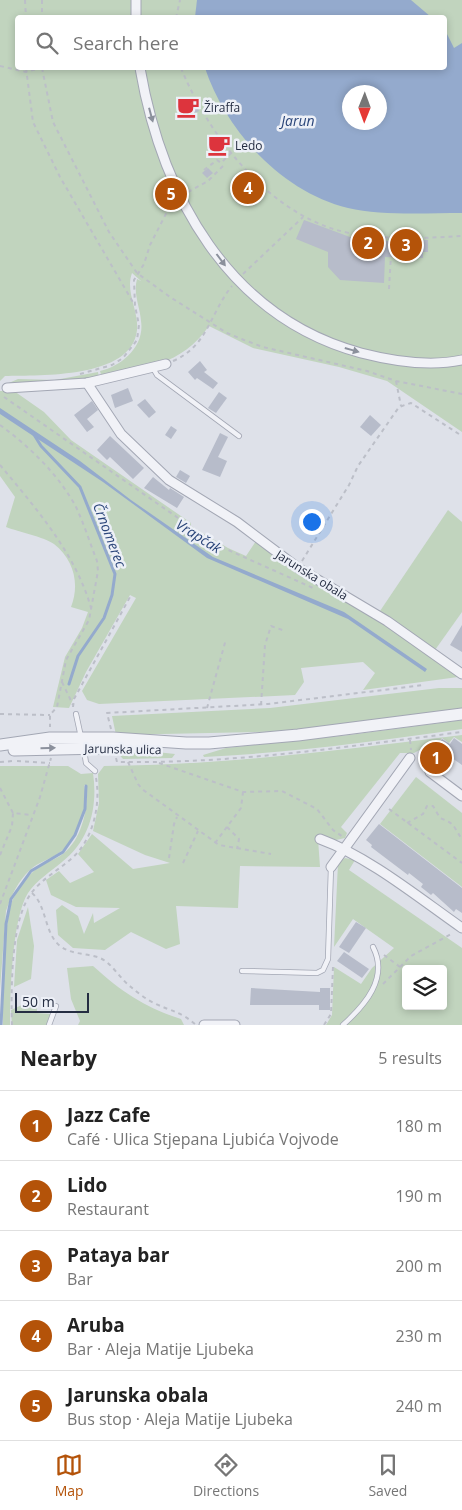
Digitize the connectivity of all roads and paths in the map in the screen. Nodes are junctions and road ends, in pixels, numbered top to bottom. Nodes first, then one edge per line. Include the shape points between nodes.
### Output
1 (25, 0) edge
2 (42, 0) edge
3 (136, 0) edge
4 (180, 0) edge
5 (26, 15) edge
6 (42, 15) edge
7 (136, 15) edge
8 (177, 15) edge
9 (0, 66) edge
10 (15, 69) edge
11 (17, 70) edge
12 (34, 70) edge
13 (41, 70) edge
14 (140, 70) edge
15 (182, 70) edge
16 (26, 72) junction
17 (231, 153) junction
18 (221, 163) junction
19 (204, 170) dead end
20 (186, 193) dead end
21 (170, 201) dead end
22 (304, 216) junction
23 (462, 236) edge
24 (392, 237) junction
25 (138, 273) junction
26 (240, 278) dead end
27 (232, 286) dead end
28 (389, 289) dead end
29 (135, 306) junction
30 (211, 323) junction
31 (462, 360) edge
32 (166, 364) joint
33 (152, 368) junction
34 (71, 376) dead end
35 (396, 381) junction
36 (87, 383) junction
37 (4, 391) edge
38 (462, 394) edge
39 (402, 406) junction
40 (0, 425) edge
41 (239, 436) dead end
42 (462, 436) edge
43 (0, 465) edge
44 (298, 568) junction
45 (320, 592) dead end
46 (130, 597) dead end
47 (92, 610) junction
48 (285, 631) dead end
49 (226, 639) dead end
50 (462, 674) edge
51 (62, 682) junction
52 (424, 685) dead end
53 (73, 705) junction
54 (261, 705) junction
55 (207, 708) junction
56 (0, 714) edge
57 (76, 714) joint
58 (462, 714) edge
59 (50, 715) junction
60 (50, 732) dead end
61 (462, 732) edge
62 (112, 734) dead end
63 (82, 743) junction
64 (0, 745) edge
65 (0, 752) edge
66 (410, 758) dead end
67 (0, 762) edge
68 (117, 762) dead end
69 (128, 762) junction
70 (157, 762) junction
71 (94, 770) joint
72 (430, 772) dead end
73 (0, 788) edge
74 (243, 792) junction
75 (462, 796) edge
76 (389, 809) dead end
77 (13, 813) junction
78 (32, 815) junction
79 (178, 816) junction
80 (407, 823) junction
81 (226, 827) junction
82 (198, 831) junction
83 (462, 839) edge
84 (320, 840) dead end
85 (215, 843) junction
86 (346, 845) junction
87 (237, 849) junction
88 (271, 854) dead end
89 (0, 855) edge
90 (169, 858) dead end
91 (183, 863) dead end
92 (462, 863) edge
93 (331, 867) joint
94 (32, 893) junction
95 (0, 904) edge
96 (462, 928) edge
97 (374, 948) joint
98 (400, 966) junction
99 (242, 971) dead end
100 (374, 988) junction
101 (56, 1006) dead end
102 (12, 1025) edge
103 (49, 1025) edge
104 (196, 1025) edge
105 (204, 1025) edge
106 (235, 1025) edge
107 (343, 1025) edge

1 - 5 path
2 - 6 path
3 - 7 street
4 - 8 path
9 - 10 path
11 - 16 path
12 - 16 path
13 - 25 path via 53,122 109,232
14 -> 31 street via 157,138 177,190 204,238 236,281 296,327 349,349 388,359 424,362
15 - 17 path via 199,107
16 - 29 path via 33,122 60,177
17 - 18 path
17 - 22 path via 268,191
18 - 19 path via 217,160
18 - 20 path via 223,166 208,180
21 - 25 path
22 - 24 path via 330,228 355,234
22 - 26 path
23 - 24 path
24 - 28 path
25 - 29 path via 134,280
25 - 30 path
27 - 30 path via 220,302
29 - 34 path via 139,333 127,354 112,365
30 - 32 path via 192,350
30 - 35 path via 263,347 367,371
32 - 33 street
33 - 36 street
33 - 41 lane
35 - 38 path
35 - 39 path
36 - 37 street
36 - 44 street, Jarunska obala via 122,434 169,480 237,522
37 - 45 path via 217,545
39 - 42 path via 411,403
39 - 44 path via 369,451
40 - 47 path via 40,459 76,507 97,561
43 - 47 path via 77,570
44 - 50 street, Jarunska obala via 387,621
46 - 53 path
47 - 51 path via 85,630 66,660
48 - 54 path via 271,626 265,645
49 - 55 path
51 - 53 path
51 - 59 path via 56,707
52 - 54 path
53 - 57 path
54 - 55 path
55 - 62 path via 107,713
56 - 59 path
57 - 63 lane
58 - 63 street, Jarunska ulica via 245,740 201,749
59 - 60 path
61 - 70 path via 305,752
63 - 64 street, Jarunska ulica via 50,738
65 -> 63 street, Jarunska ulica
63 - 71 lane via 86,763
66 - 86 street
67 - 78 path via 51,763
68 - 69 path
69 - 70 path
69 - 79 path via 138,784
70 - 74 path
71 - 94 path via 97,803 90,832 73,858 42,881
72 - 75 street
73 - 77 path
74 - 81 path via 241,808
74 - 86 path via 282,791 304,801 317,809
76 - 80 path
77 - 78 path
77 - 89 path via 12,826
78 - 95 path
79 - 82 path
79 - 90 path
80 - 83 path via 423,814 427,806 433,806 440,818 452,822
80 - 92 path
81 - 85 path
81 - 87 path via 239,839
82 - 85 path
82 - 91 path
84 - 86 street
85 - 87 path
86 - 93 street
86 - 96 street
87 - 88 path
93 - 99 lane via 328,959 323,970 317,973
94 - 102 path via 25,904 17,936 12,969
94 - 104 path via 38,898 52,936 61,946 77,954 99,957 144,997 183,1014
96 - 98 path via 411,956
97 - 98 path
97 - 100 lane via 379,966
98 - 100 path via 383,984
100 - 107 lane via 365,1003
101 - 103 lane
105 - 106 street

